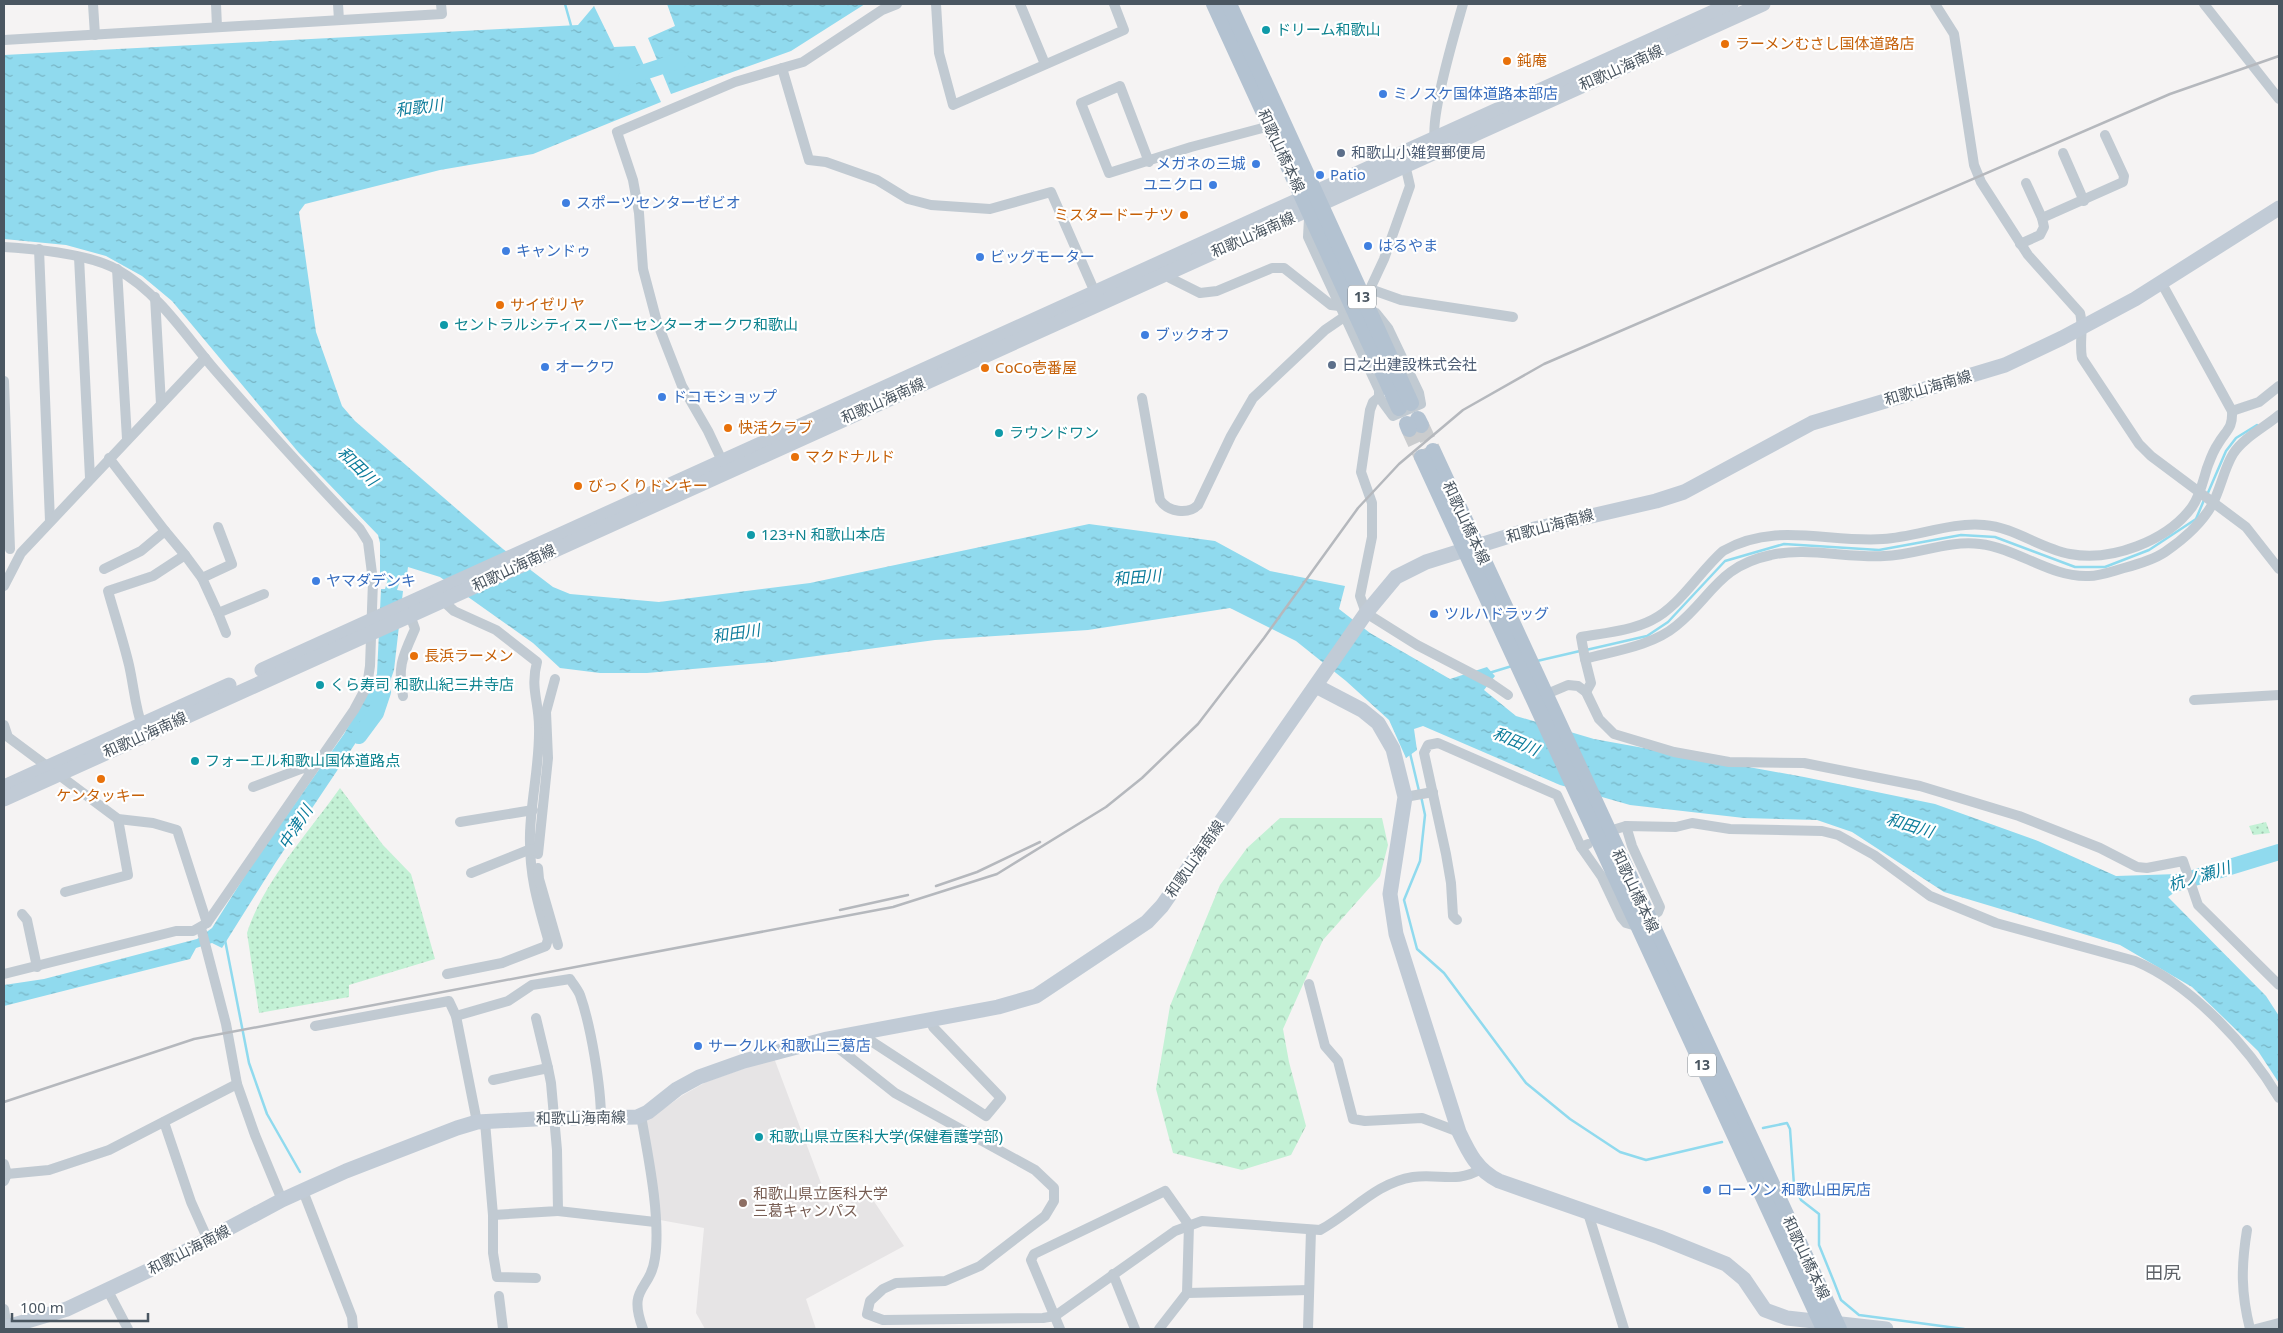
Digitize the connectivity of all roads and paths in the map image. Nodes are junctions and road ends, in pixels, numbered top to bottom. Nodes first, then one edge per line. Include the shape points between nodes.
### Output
1 (93, 4) edge
2 (216, 4) edge
3 (338, 4) edge
4 (442, 4) edge
5 (897, 4) edge
6 (936, 4) edge
7 (1020, 4) edge
8 (1114, 4) edge
9 (1214, 4) edge
10 (1229, 4) edge
11 (1464, 4) edge
12 (1731, 4) edge
13 (1763, 4) edge
14 (1936, 4) edge
15 (2204, 4) edge
16 (339, 20) junction
17 (217, 27) junction
18 (95, 35) junction
19 (4, 40) edge
20 (1045, 64) junction
21 (782, 68) junction
22 (2279, 99) edge
23 (1270, 126) junction
24 (2106, 135) dead end
25 (1436, 145) junction
26 (2063, 153) dead end
27 (1403, 156) junction
28 (1149, 162) junction
29 (2026, 182) dead end
30 (1312, 200) junction
31 (2084, 201) junction
32 (2279, 208) edge
33 (2042, 218) junction
34 (2020, 244) junction
35 (4, 247) edge
36 (38, 249) junction
37 (79, 257) junction
38 (1165, 268) junction
39 (117, 269) junction
40 (2162, 282) junction
41 (1368, 290) junction
42 (155, 297) junction
43 (1098, 298) junction
44 (1339, 306) junction
45 (1513, 316) dead end
46 (1344, 317) junction
47 (2081, 327) junction
48 (205, 358) junction
49 (4, 381) edge
50 (2279, 386) edge
51 (1379, 397) junction
52 (1142, 398) dead end
53 (160, 404) junction
54 (1405, 405) dead end
55 (2232, 411) junction
56 (2279, 415) edge
57 (127, 439) junction
58 (1427, 454) tunnel mouth
59 (109, 458) junction
60 (724, 467) junction
61 (90, 478) junction
62 (2200, 492) junction
63 (2213, 502) junction
64 (50, 521) junction
65 (218, 528) dead end
66 (165, 531) junction
67 (7, 548) edge
68 (1471, 548) junction
69 (21, 553) junction
70 (185, 555) junction
71 (104, 569) dead end
72 (2279, 569) edge
73 (202, 578) junction
74 (4, 586) edge
75 (264, 594) dead end
76 (443, 595) junction
77 (409, 611) junction
78 (218, 613) junction
79 (1364, 615) junction
80 (374, 625) junction
81 (226, 633) dead end
82 (1585, 659) junction
83 (555, 679) dead end
84 (1320, 680) junction
85 (1586, 692) junction
86 (1508, 695) dead end
87 (2279, 695) edge
88 (403, 696) dead end
89 (2194, 700) dead end
90 (1542, 702) junction
91 (4, 725) edge
92 (144, 729) junction
93 (53, 770) junction
94 (312, 770) junction
95 (4, 787) edge
96 (253, 788) dead end
97 (1429, 792) junction
98 (1409, 796) junction
99 (4, 799) edge
100 (533, 810) junction
101 (118, 819) junction
102 (460, 822) dead end
103 (531, 849) junction
104 (471, 873) dead end
105 (65, 892) dead end
106 (22, 914) dead end
107 (1457, 920) dead end
108 (1642, 921) junction
109 (203, 927) junction
110 (558, 945) dead end
111 (38, 967) junction
112 (4, 974) edge
113 (447, 974) dead end
114 (1309, 984) dead end
115 (2279, 985) edge
116 (456, 1016) junction
117 (536, 1018) dead end
118 (931, 1020) junction
119 (314, 1026) dead end
120 (869, 1031) junction
121 (827, 1039) junction
122 (548, 1068) junction
123 (494, 1080) dead end
124 (237, 1084) junction
125 (2279, 1098) edge
126 (641, 1116) junction
127 (554, 1118) junction
128 (601, 1119) junction
129 (164, 1122) junction
130 (481, 1122) junction
131 (1460, 1132) junction
132 (1481, 1170) junction
133 (5, 1173) edge
134 (303, 1191) junction
135 (282, 1200) junction
136 (558, 1211) junction
137 (1588, 1213) junction
138 (493, 1216) junction
139 (655, 1222) junction
140 (1189, 1225) junction
141 (1311, 1230) junction
142 (2247, 1230) dead end
143 (208, 1240) junction
144 (1113, 1274) junction
145 (536, 1278) dead end
146 (1309, 1290) junction
147 (108, 1291) junction
148 (1187, 1293) junction
149 (499, 1296) dead end
150 (4, 1309) edge
151 (1055, 1316) junction
152 (2279, 1323) edge
153 (1830, 1326) edge
154 (9, 1328) edge
155 (128, 1329) edge
156 (353, 1329) edge
157 (503, 1329) edge
158 (643, 1329) edge
159 (1060, 1329) edge
160 (1135, 1329) edge
161 (1159, 1329) edge
162 (1308, 1329) edge
163 (1624, 1329) edge
164 (1886, 1329) edge
165 (2250, 1329) edge
166 (2256, 1329) edge

1 - 18 street
2 - 17 street
3 - 16 street
4 - 16 street via 442,14
5 - 21 street via 882,10 803,62
6 - 20 street via 939,53 953,105
7 - 20 street
8 - 20 street via 1124,30
9 - 23 main road, 和歌山橋本線 / 13
10 - 30 main road, 和歌山橋本線 / 13
11 - 25 street via 1435,118
12 - 25 main road, 和歌山海南線
13 - 25 main road, 和歌山海南線
14 - 34 street via 1954,34 1974,166
15 - 22 street
16 - 17 street
17 - 18 street
18 - 19 street
21 - 43 street via 809,160 826,162 877,180 908,199 931,205 990,209 1051,192
21 - 60 street via 735,82 617,132 634,180 642,269 657,322 682,386
23 - 28 street
23 - 30 main road, 和歌山橋本線 / 13
24 - 31 street via 2124,176 2123,182
25 - 27 main road, 和歌山海南線
26 - 31 street
27 - 30 main road, 和歌山海南線
27 - 41 street via 1410,186 1384,259
28 - 28 street via 1120,86 1080,103 1109,173
29 - 33 street
30 - 38 main road, 和歌山海南線
30 - 41 street via 1334,217
30 - 44 street via 1308,237
30 - 54 main road, 和歌山橋本線 / 13
31 - 33 street
32 - 40 main road, 和歌山海南線
33 - 34 street via 2044,227 2040,234
34 - 47 street via 2080,313
35 - 36 street
36 - 37 street
36 - 64 street
37 - 39 street
37 - 61 street
38 - 43 main road, 和歌山海南線
38 - 44 street via 1170,278 1200,293 1217,291 1272,268 1284,268 1332,306
39 - 42 street
39 - 57 street
40 - 47 main road, 和歌山海南線
40 - 55 street
41 - 45 street via 1401,300
41 - 51 street via 1421,404 1393,416
42 - 48 street
42 - 53 street
43 - 60 main road, 和歌山海南線
44 - 46 street
46 - 51 street via 1379,390
46 - 52 street via 1325,330 1253,398 1198,504 1192,509 1170,508 1160,500
47 - 62 street via 2079,345 2082,358 2139,444
47 - 68 main road, 和歌山海南線 via 2005,365 1812,423 1684,492
48 - 53 street
48 - 80 street via 282,447 360,529 370,552
49 - 67 street
50 - 55 street via 2258,402
51 - 79 street via 1370,410 1361,472 1372,503 1372,538 1360,596
53 - 57 street
55 - 62 street via 2233,422 2217,444
56 - 63 street via 2234,453
57 - 59 street
58 - 68 main road, 和歌山橋本線 / 13
59 - 61 street
59 - 66 street
60 - 76 main road, 和歌山海南線
61 - 64 street
62 - 63 street
62 - 82 street via 2192,507 2148,541 2125,551 2100,556 2069,554 1985,525 1955,526 1886,539 1764,536 1724,551 1665,611 1651,620 1581,637
63 - 72 street via 2246,527
63 - 82 street via 2188,535 2164,553 2145,562 2089,576 2071,574 1997,547 1979,544 1948,544 1887,556 1770,555 1735,568 1664,634
64 - 69 street
65 - 73 street via 232,564
66 - 70 street
66 - 71 street via 141,551
67 - 69 street
68 - 79 main road, 和歌山海南線 via 1426,562 1396,576
68 - 90 main road, 和歌山橋本線 / 13
69 - 74 street
70 - 73 street
70 - 92 street via 153,576 108,591 128,661 135,708
73 - 78 street
75 - 78 street
76 - 77 main road, 和歌山海南線
76 - 100 street via 454,611 496,630 537,662 532,678 539,732
77 - 80 main road, 和歌山海南線
77 - 88 street via 415,629 399,675
78 - 81 street
79 - 84 main road, 和歌山海南線
79 - 86 street
80 - 92 main road, 和歌山海南線
80 - 94 street via 367,686
82 - 85 street via 1591,683
83 - 110 street via 546,712 548,758 537,844 538,879
84 - 98 main road via 1378,724 1393,749
84 - 118 main road, 和歌山海南線 via 1162,906 1147,922 1036,996
85 - 90 street via 1578,686 1568,685
85 - 115 street via 1599,720 1614,734 1674,752 1729,762 1804,763 1920,786 2018,816 2100,848 2137,867 2183,861 2198,905
87 - 89 street
90 - 108 main road, 和歌山橋本線 / 13
91 - 93 street via 8,737
92 - 93 main road, 和歌山海南線
93 - 95 main road, 和歌山海南線
93 - 99 main road, 和歌山海南線
93 - 101 street
94 - 96 street via 304,768
94 - 109 street
97 - 98 street
97 - 107 street via 1451,884 1453,916
97 - 108 street via 1424,753 1428,745 1438,743 1557,795 1621,917 1633,925
98 - 131 main road via 1390,894 1396,934
100 - 102 street
100 - 103 street
101 - 105 street via 128,875
101 - 109 street via 177,830
103 - 104 street
103 - 113 street via 532,886 548,939 546,946 502,963
106 - 111 street via 28,920
108 - 125 street via 1658,912 1660,907 1621,828 1676,827 1692,823 1730,829 1822,831 1838,835 1874,855 1930,896 1996,923 2135,961 2150,968 2202,1006 2263,1070
108 - 153 main road, 和歌山橋本線 / 13
109 - 111 street
109 - 124 street
111 - 112 street
114 - 131 street via 1325,1046 1338,1060 1353,1119 1422,1118
116 - 119 street via 449,1001
116 - 128 street via 508,1001 532,986 570,979 580,994 601,1102
116 - 130 street
117 - 122 street
118 - 120 main road, 和歌山海南線
118 - 120 street via 933,1027 1001,1098 986,1116 871,1040
120 - 121 main road, 和歌山海南線
121 - 126 main road, 和歌山海南線 via 744,1061 699,1077
121 - 151 street via 895,1093 1035,1170 1054,1188 1054,1201 1044,1216 980,1266 945,1282 896,1283 883,1288 870,1301 867,1314 883,1320
122 - 123 street
122 - 127 street
124 - 129 street
124 - 135 street
126 - 128 main road, 和歌山海南線
126 - 139 street
127 - 128 main road, 和歌山海南線
127 - 130 main road, 和歌山海南線
127 - 136 street
129 - 133 street via 109,1150 49,1170
129 - 143 street via 190,1202
130 - 134 main road, 和歌山海南線 via 428,1138
130 - 138 street
131 - 132 main road
132 - 137 main road via 1499,1181
132 - 141 street via 1468,1177 1413,1177 1376,1191 1334,1222 1320,1230
134 - 135 main road, 和歌山海南線
134 - 156 street via 352,1317
135 - 143 main road, 和歌山海南線
136 - 138 street
136 - 139 street
137 - 153 main road via 1726,1264 1744,1279 1765,1310 1787,1318
137 - 163 street
138 - 145 street via 497,1277
139 - 158 street via 656,1257 636,1306
140 - 141 street via 1202,1221
140 - 144 street via 1175,1231
140 - 148 street
140 - 151 street via 1166,1191 1034,1254 1031,1260
141 - 146 street
142 - 165 street via 2242,1261 2242,1300
143 - 147 main road, 和歌山海南線
144 - 151 street
144 - 160 street
146 - 148 street
146 - 162 street
147 - 154 main road, 和歌山海南線 via 67,1310
147 - 155 street
148 - 161 street
149 - 157 street
150 - 154 street
151 - 159 street
152 - 166 street
153 - 164 main road

